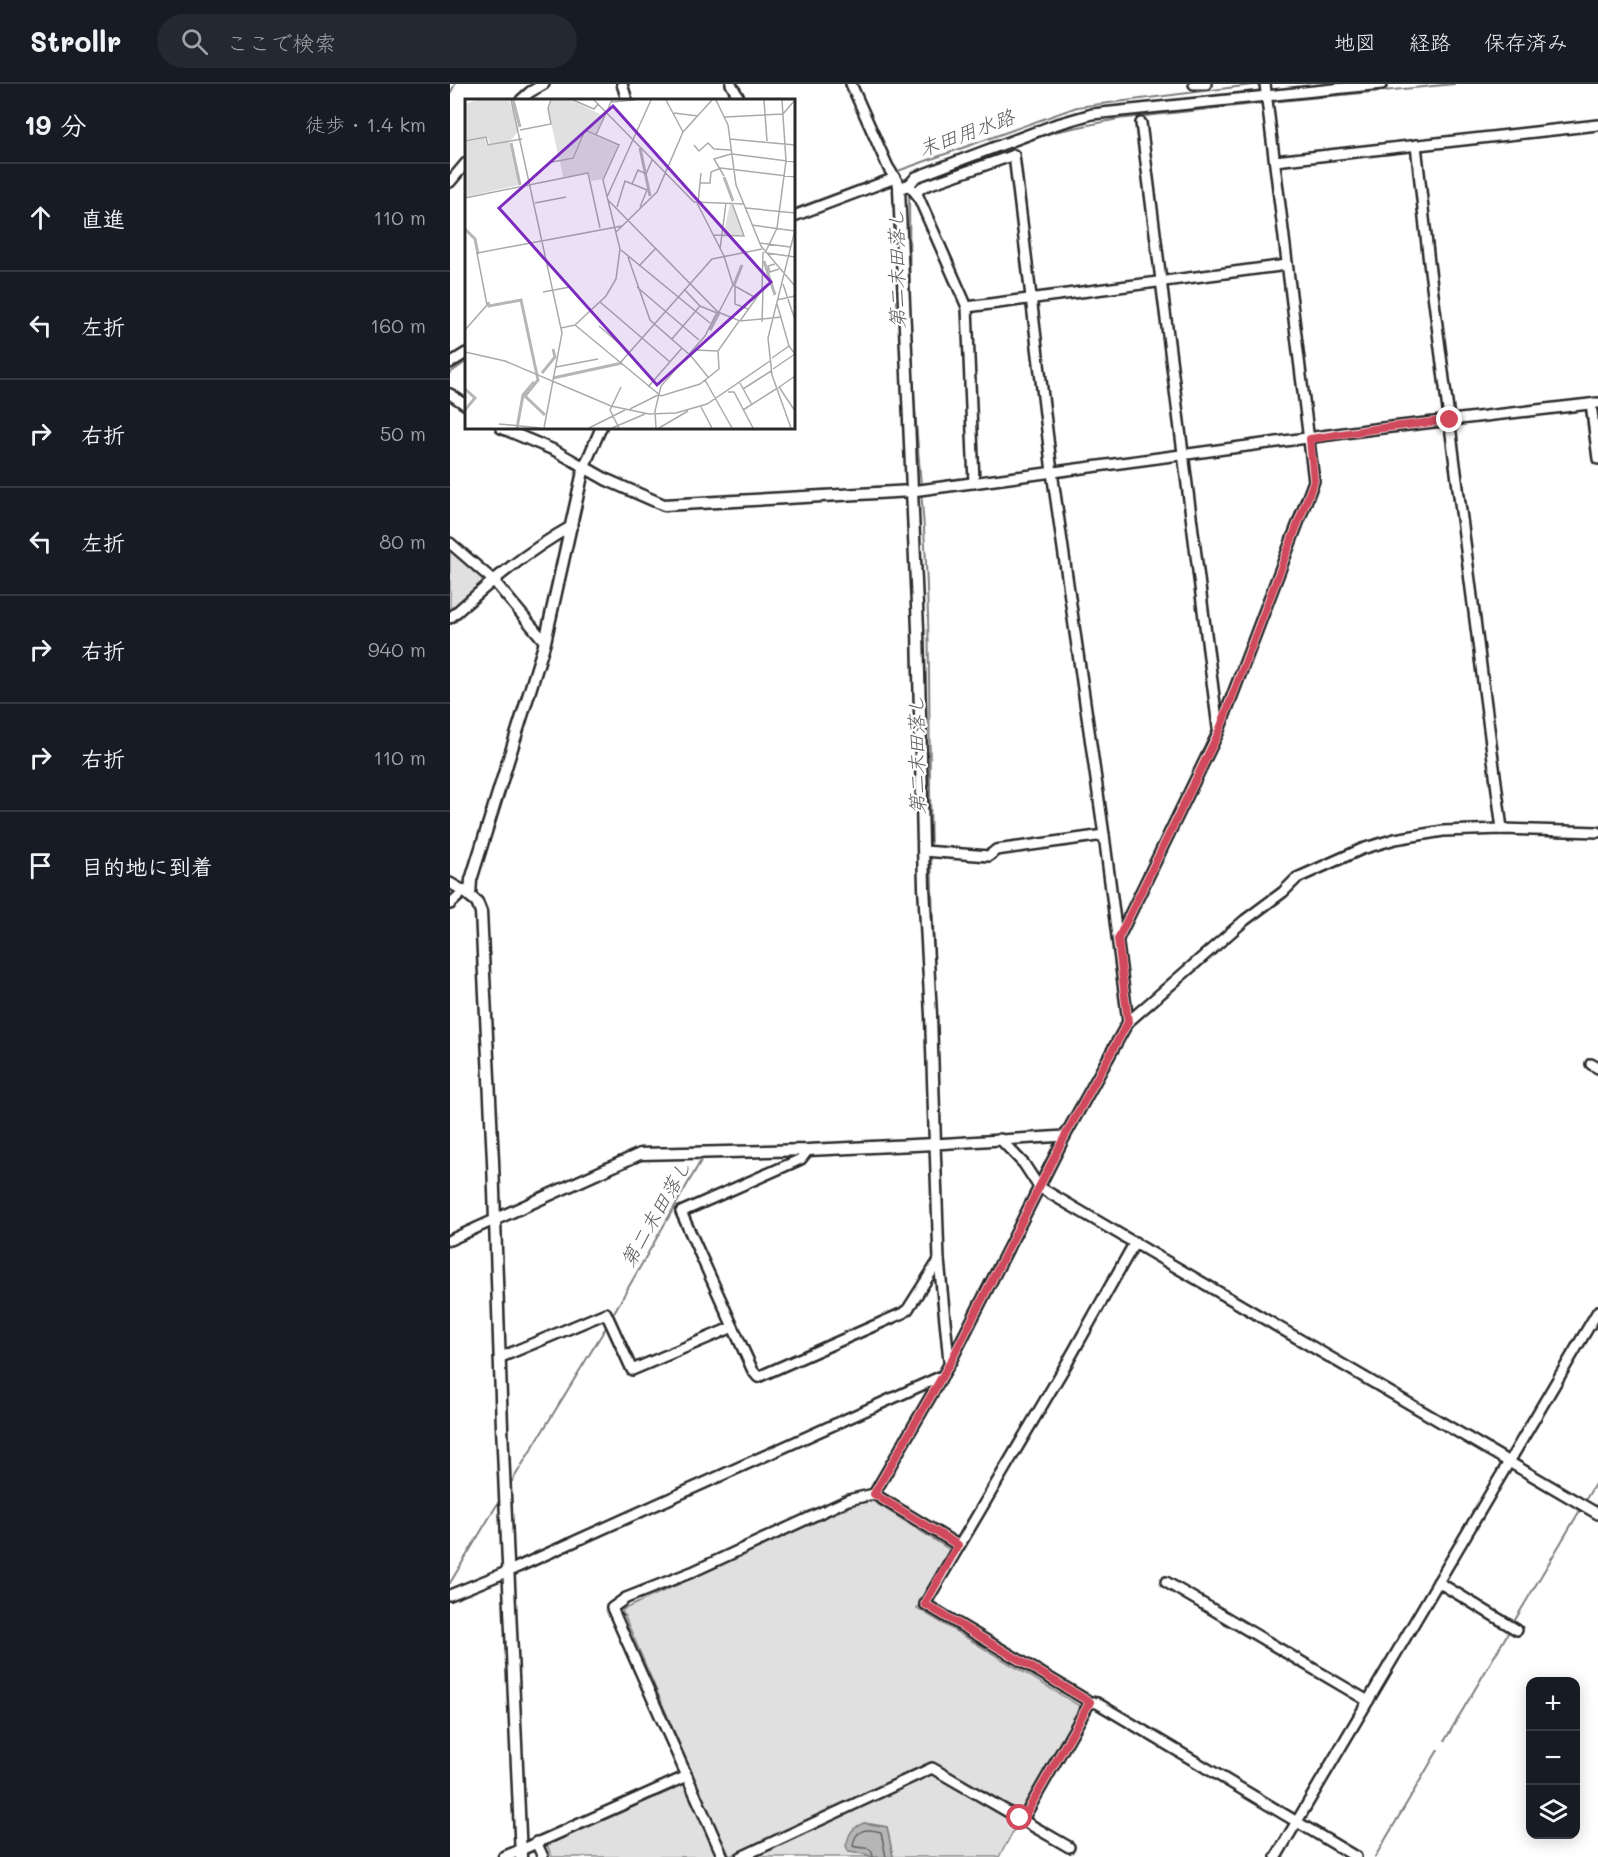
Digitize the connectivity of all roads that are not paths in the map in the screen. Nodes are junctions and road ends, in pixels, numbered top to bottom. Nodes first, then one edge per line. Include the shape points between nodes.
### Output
1 (544, 84) edge
2 (622, 84) edge
3 (731, 84) edge
4 (850, 84) edge
5 (1194, 84) edge
6 (1206, 84) edge
7 (1265, 84) edge
8 (1382, 84) edge
9 (533, 88) edge
10 (1267, 97) junction
11 (522, 99) edge
12 (627, 99) edge
13 (739, 99) edge
14 (1141, 123) dead end
15 (1598, 125) edge
16 (1416, 145) junction
17 (1275, 161) junction
18 (465, 164) edge
19 (450, 182) edge
20 (905, 186) junction
21 (795, 216) edge
22 (1287, 266) junction
23 (1161, 282) junction
24 (1033, 298) junction
25 (967, 307) junction
26 (465, 354) edge
27 (450, 363) edge
28 (450, 394) edge
29 (1594, 403) edge
30 (465, 404) edge
31 (1450, 420) junction
32 (503, 429) edge
33 (601, 429) edge
34 (1310, 439) junction
35 (1184, 455) junction
36 (1598, 459) edge
37 (584, 467) junction
38 (1053, 472) junction
39 (974, 483) junction
40 (912, 491) junction
41 (572, 526) junction
42 (450, 543) edge
43 (494, 580) junction
44 (450, 618) edge
45 (545, 642) junction
46 (1218, 734) junction
47 (1502, 829) junction
48 (1598, 832) edge
49 (1104, 835) junction
50 (924, 851) junction
51 (450, 883) edge
52 (467, 894) junction
53 (450, 904) edge
54 (1118, 939) junction
55 (1128, 1022) junction
56 (1065, 1136) junction
57 (1000, 1139) junction
58 (934, 1144) junction
59 (808, 1150) junction
60 (1039, 1187) junction
61 (494, 1220) junction
62 (450, 1240) edge
63 (1135, 1242) junction
64 (939, 1260) junction
65 (1598, 1311) edge
66 (733, 1327) junction
67 (501, 1357) junction
68 (950, 1363) junction
69 (942, 1376) junction
70 (1509, 1462) junction
71 (874, 1494) junction
72 (1598, 1514) edge
73 (958, 1545) junction
74 (509, 1570) junction
75 (1166, 1582) dead end
76 (1438, 1582) junction
77 (450, 1595) edge
78 (1517, 1630) dead end
79 (1368, 1701) junction
80 (1090, 1702) junction
81 (687, 1776) junction
82 (1023, 1819) junction
83 (1297, 1821) junction
84 (536, 1842) junction
85 (1070, 1847) dead end
86 (521, 1853) edge
87 (504, 1857) edge
88 (543, 1857) edge
89 (723, 1857) edge
90 (741, 1857) edge
91 (1276, 1857) edge
92 (1356, 1857) edge

1 - 9 street
2 - 12 street
3 - 13 street
4 - 20 street via 888,168
5 - 6 street
7 - 10 street
8 - 10 street
9 - 11 street
10 - 17 street
10 - 20 street via 1092,114 916,177
14 - 23 street
15 - 16 street
16 - 17 street
16 - 31 street
17 - 22 street
18 - 19 street
20 - 21 street
20 - 24 street via 922,187 1014,155
20 - 25 street
20 - 40 street
22 - 23 street
22 - 34 street
23 - 24 street
23 - 35 street
24 - 25 street
24 - 38 street
25 - 39 street
26 - 27 street
28 - 30 street
29 - 31 street
29 - 36 street
31 - 34 street
31 - 47 street
32 - 37 street
33 - 37 street
34 - 35 street
34 - 46 street via 1314,481
35 - 38 street
35 - 46 street
37 - 40 street via 664,505
37 - 41 street
38 - 39 street
38 - 49 street
39 - 40 street
40 - 50 street
41 - 43 street
41 - 45 street
42 - 43 street
43 - 44 street
43 - 45 street
45 - 52 street
46 - 54 street
47 - 48 street
47 - 55 street via 1443,831 1395,839 1297,878
49 - 50 street via 996,850 989,856
49 - 54 street
50 - 58 street
51 - 52 street
52 - 53 street
52 - 61 street via 482,912
54 - 55 street
55 - 56 street
56 - 57 street
56 - 60 street
57 - 58 street
57 - 60 street
58 - 59 street
58 - 64 street
59 - 61 street via 640,1154
59 - 66 street via 801,1159 681,1212
60 - 63 street
60 - 68 street
61 - 62 street
61 - 67 street
63 - 70 street
63 - 73 street
64 - 66 street via 908,1310 758,1377
64 - 68 street
65 - 70 street
66 - 67 street via 632,1370 606,1313
67 - 74 street
68 - 69 street
69 - 71 street
69 - 74 street
70 - 72 street
70 - 76 street
71 - 73 street
71 - 81 street via 848,1500 612,1608
73 - 80 street via 925,1604
74 - 77 street
74 - 86 street
75 - 79 street
76 - 78 street
76 - 79 street
79 - 83 street
80 - 82 street
80 - 83 street
81 - 84 street
81 - 89 street
82 - 85 street
82 - 90 street via 932,1768
83 - 91 street
83 - 92 street
84 - 86 street
84 - 88 street
86 - 87 street

